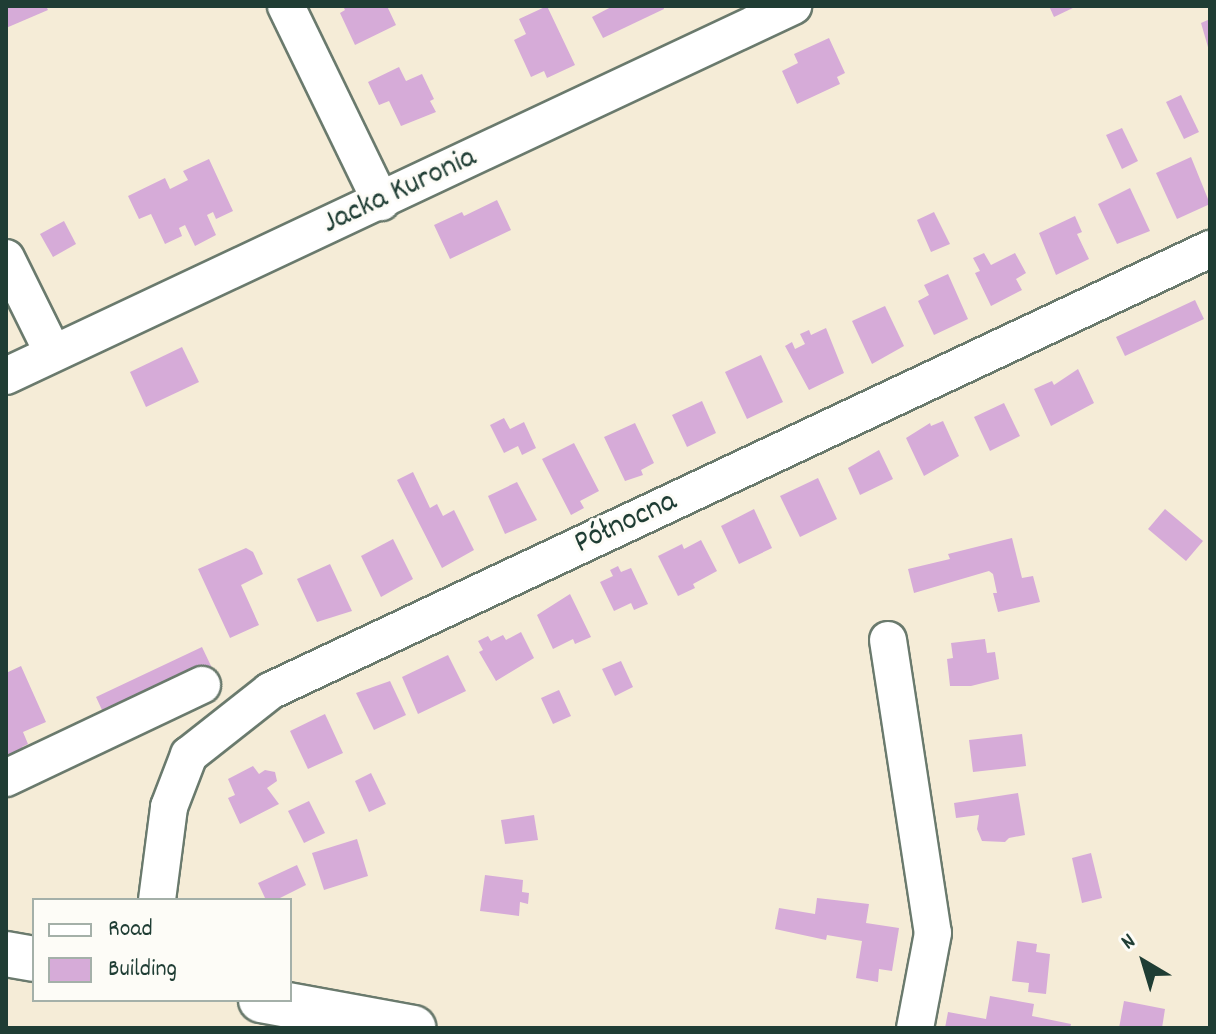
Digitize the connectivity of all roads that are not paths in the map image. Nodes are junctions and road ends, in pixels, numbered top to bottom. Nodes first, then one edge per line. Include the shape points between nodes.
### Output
1 (286, 6) edge
2 (793, 6) edge
3 (734, 19) edge
4 (381, 202) junction
5 (1210, 249) edge
6 (6, 258) edge
7 (53, 353) junction
8 (6, 376) edge
9 (888, 640) dead end
10 (202, 685) dead end
11 (6, 778) edge
12 (157, 898) edge
13 (6, 954) edge
14 (32, 959) edge
15 (272, 1002) edge
16 (413, 1028) edge
17 (915, 1028) edge

1 - 4 street
2 - 3 street, Jacka Kuronia
3 - 4 street, Jacka Kuronia
4 - 7 street, Jacka Kuronia
5 - 12 street, Północna via 270,691 189,755 169,807
6 - 7 street
7 - 8 street, Jacka Kuronia
9 - 17 street via 933,933
10 - 11 street
13 - 14 main road
15 - 16 main road

